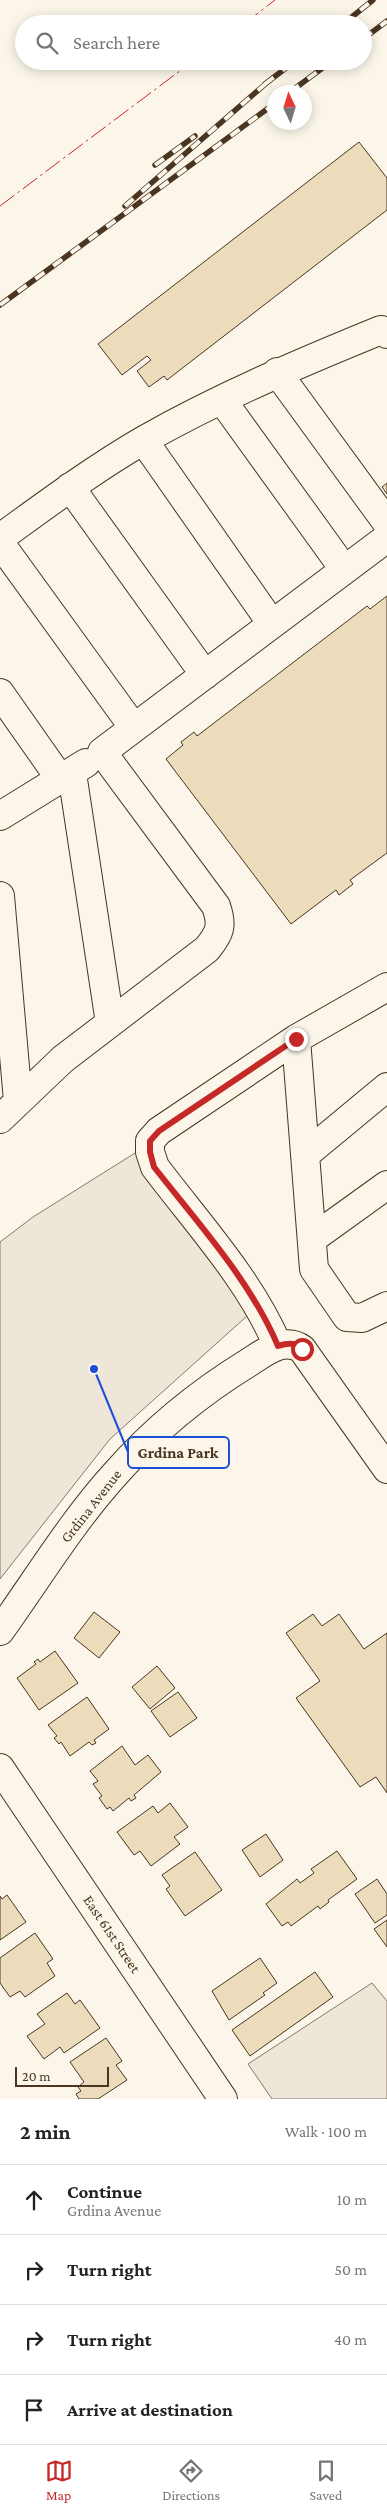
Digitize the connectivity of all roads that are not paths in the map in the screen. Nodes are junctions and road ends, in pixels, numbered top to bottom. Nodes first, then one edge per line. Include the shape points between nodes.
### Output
1 (387, 334) edge
2 (277, 372) junction
3 (222, 400) junction
4 (144, 440) junction
5 (70, 487) junction
6 (387, 523) edge
7 (0, 538) edge
8 (387, 538) edge
9 (0, 543) edge
10 (344, 569) junction
11 (272, 624) junction
12 (205, 675) junction
13 (0, 693) edge
14 (134, 728) junction
15 (102, 752) junction
16 (67, 776) junction
17 (0, 816) edge
18 (0, 896) edge
19 (387, 986) edge
20 (110, 1023) junction
21 (296, 1039) junction
22 (387, 1087) edge
23 (9, 1110) edge
24 (305, 1155) junction
25 (387, 1185) edge
26 (312, 1240) junction
27 (387, 1306) edge
28 (290, 1347) junction
29 (387, 1469) edge
30 (0, 1631) edge
31 (0, 1768) edge
32 (224, 2099) edge

1 - 2 street via 381,330
2 - 3 street
2 - 6 street
3 - 4 street
3 - 10 street
4 - 5 street
4 - 11 street
5 - 7 street
5 - 12 street
8 - 10 street
9 - 14 street
10 - 11 street
11 - 12 street
12 - 14 street
13 - 16 street
14 - 15 street
15 - 16 street
15 - 20 street via 216,906 221,919 218,935 207,949
16 - 17 street
16 - 20 street
18 - 23 street
19 - 21 street
20 - 23 street via 63,1059
21 - 24 street
21 - 28 street via 159,1131 150,1141 154,1167
22 - 24 street
24 - 26 street
25 - 26 street
26 - 27 street via 314,1269 347,1317 362,1318
28 - 29 street
28 - 30 street, Grdina Avenue via 242,1367 190,1404 117,1471
31 - 32 street, East 61st Street

